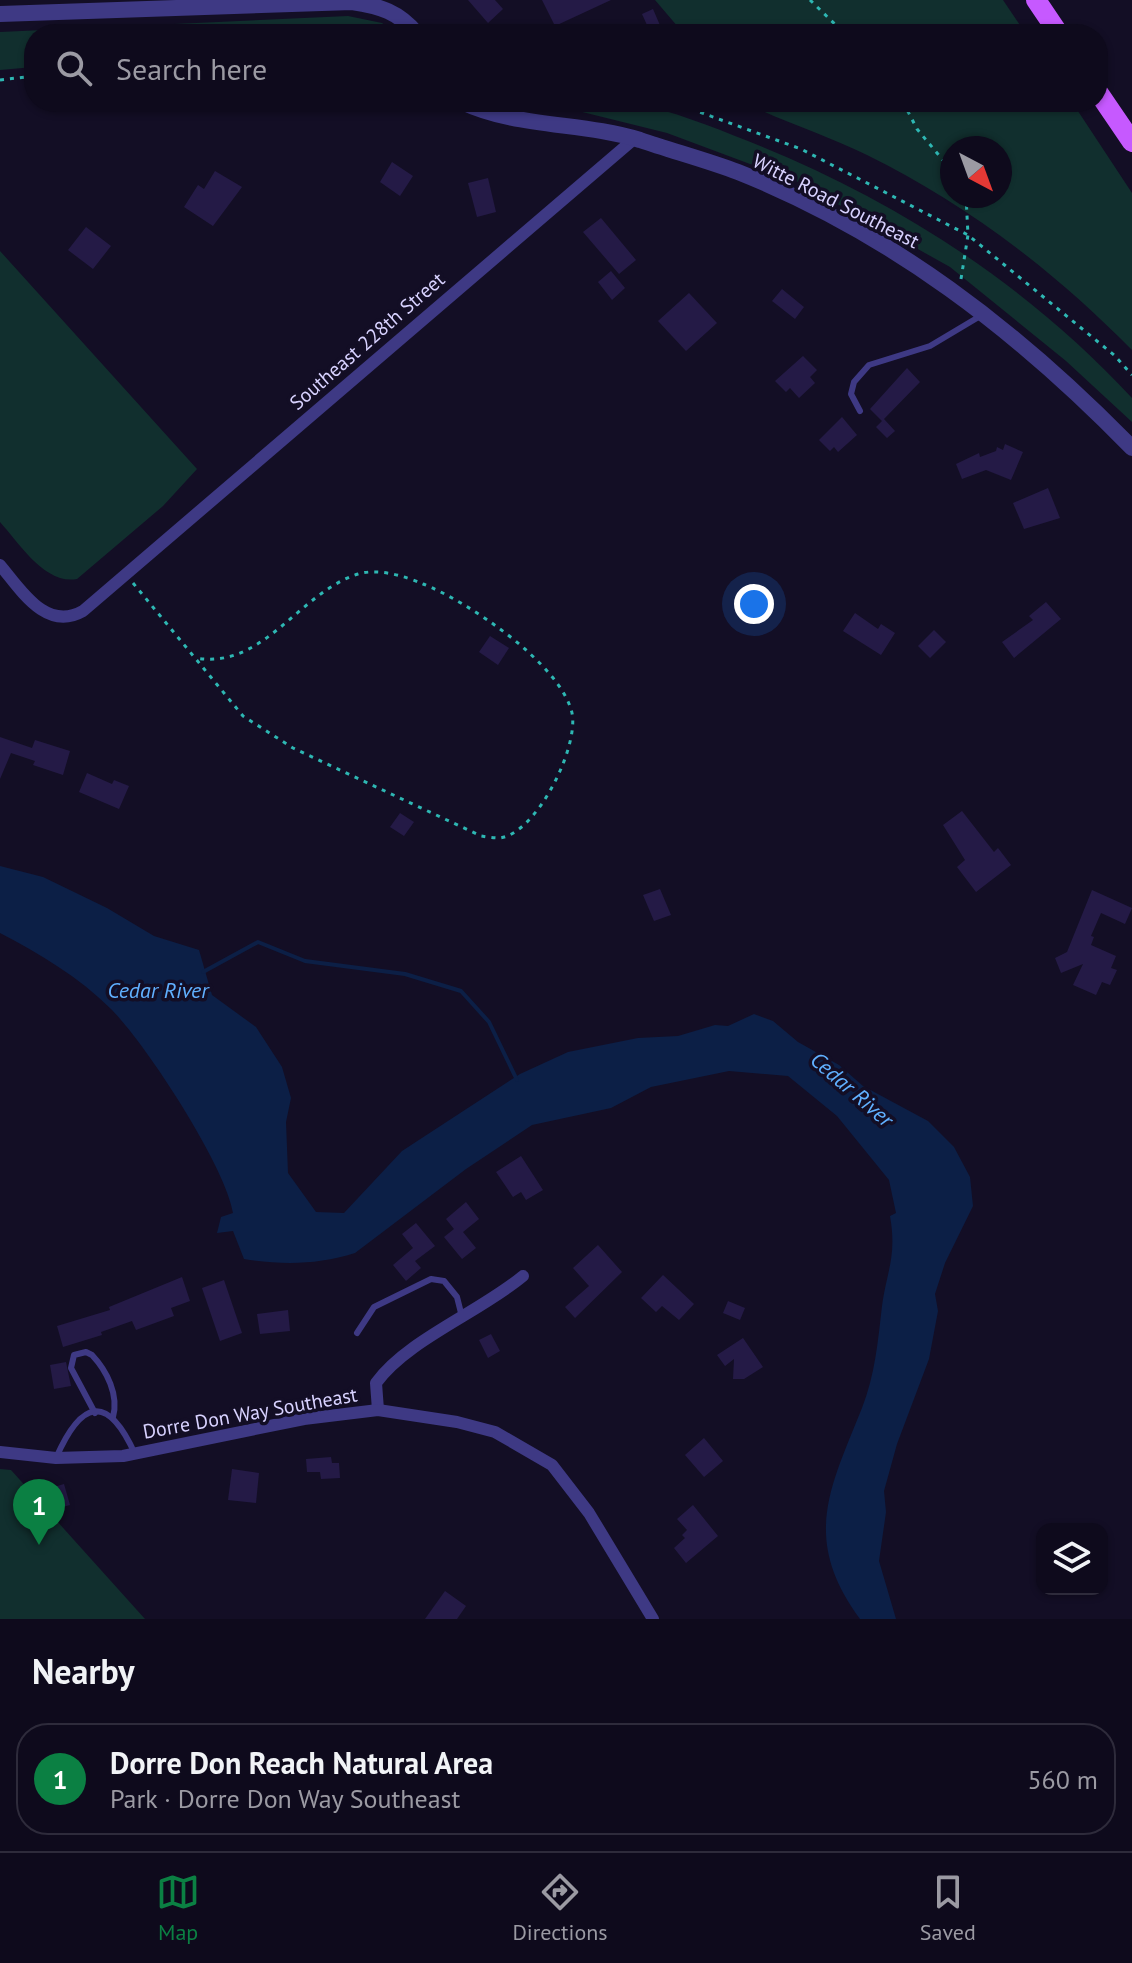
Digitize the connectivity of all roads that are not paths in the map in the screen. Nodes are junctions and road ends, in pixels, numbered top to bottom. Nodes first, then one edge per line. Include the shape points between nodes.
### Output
1 (1036, 0) edge
2 (0, 14) edge
3 (409, 24) edge
4 (1052, 24) edge
5 (1108, 107) edge
6 (493, 112) edge
7 (634, 139) junction
8 (1132, 142) edge
9 (985, 313) junction
10 (860, 411) dead end
11 (1132, 448) edge
12 (0, 565) edge
13 (523, 1276) dead end
14 (463, 1319) junction
15 (357, 1333) dead end
16 (378, 1410) junction
17 (95, 1413) junction
18 (113, 1417) junction
19 (0, 1452) edge
20 (135, 1454) junction
21 (56, 1458) junction
22 (653, 1619) edge

1 - 4 main road
2 - 3 street via 352,2 392,12
5 - 8 main road
6 - 7 street, Witte Road Southeast
7 - 9 street, Witte Road Southeast via 737,172 789,196 898,252
7 - 12 street, Southeast 228th Street via 83,611 69,617 41,611
9 - 10 lane via 930,346 869,365 851,394
9 - 11 street, Witte Road Southeast via 1069,383
13 - 14 street
14 - 15 lane via 457,1297 444,1281 431,1279 374,1307
14 - 16 street via 385,1370 376,1383
16 - 20 street, Dorre Don Way Southeast via 304,1419
16 - 22 street, Dorre Don Way Southeast via 495,1432 552,1465 589,1513
17 - 18 lane
17 - 18 lane via 71,1368 79,1353 92,1355 104,1371 115,1400
17 - 21 lane via 82,1415 70,1426
18 - 20 lane
19 - 21 street, Dorre Don Way Southeast
20 - 21 street, Dorre Don Way Southeast

